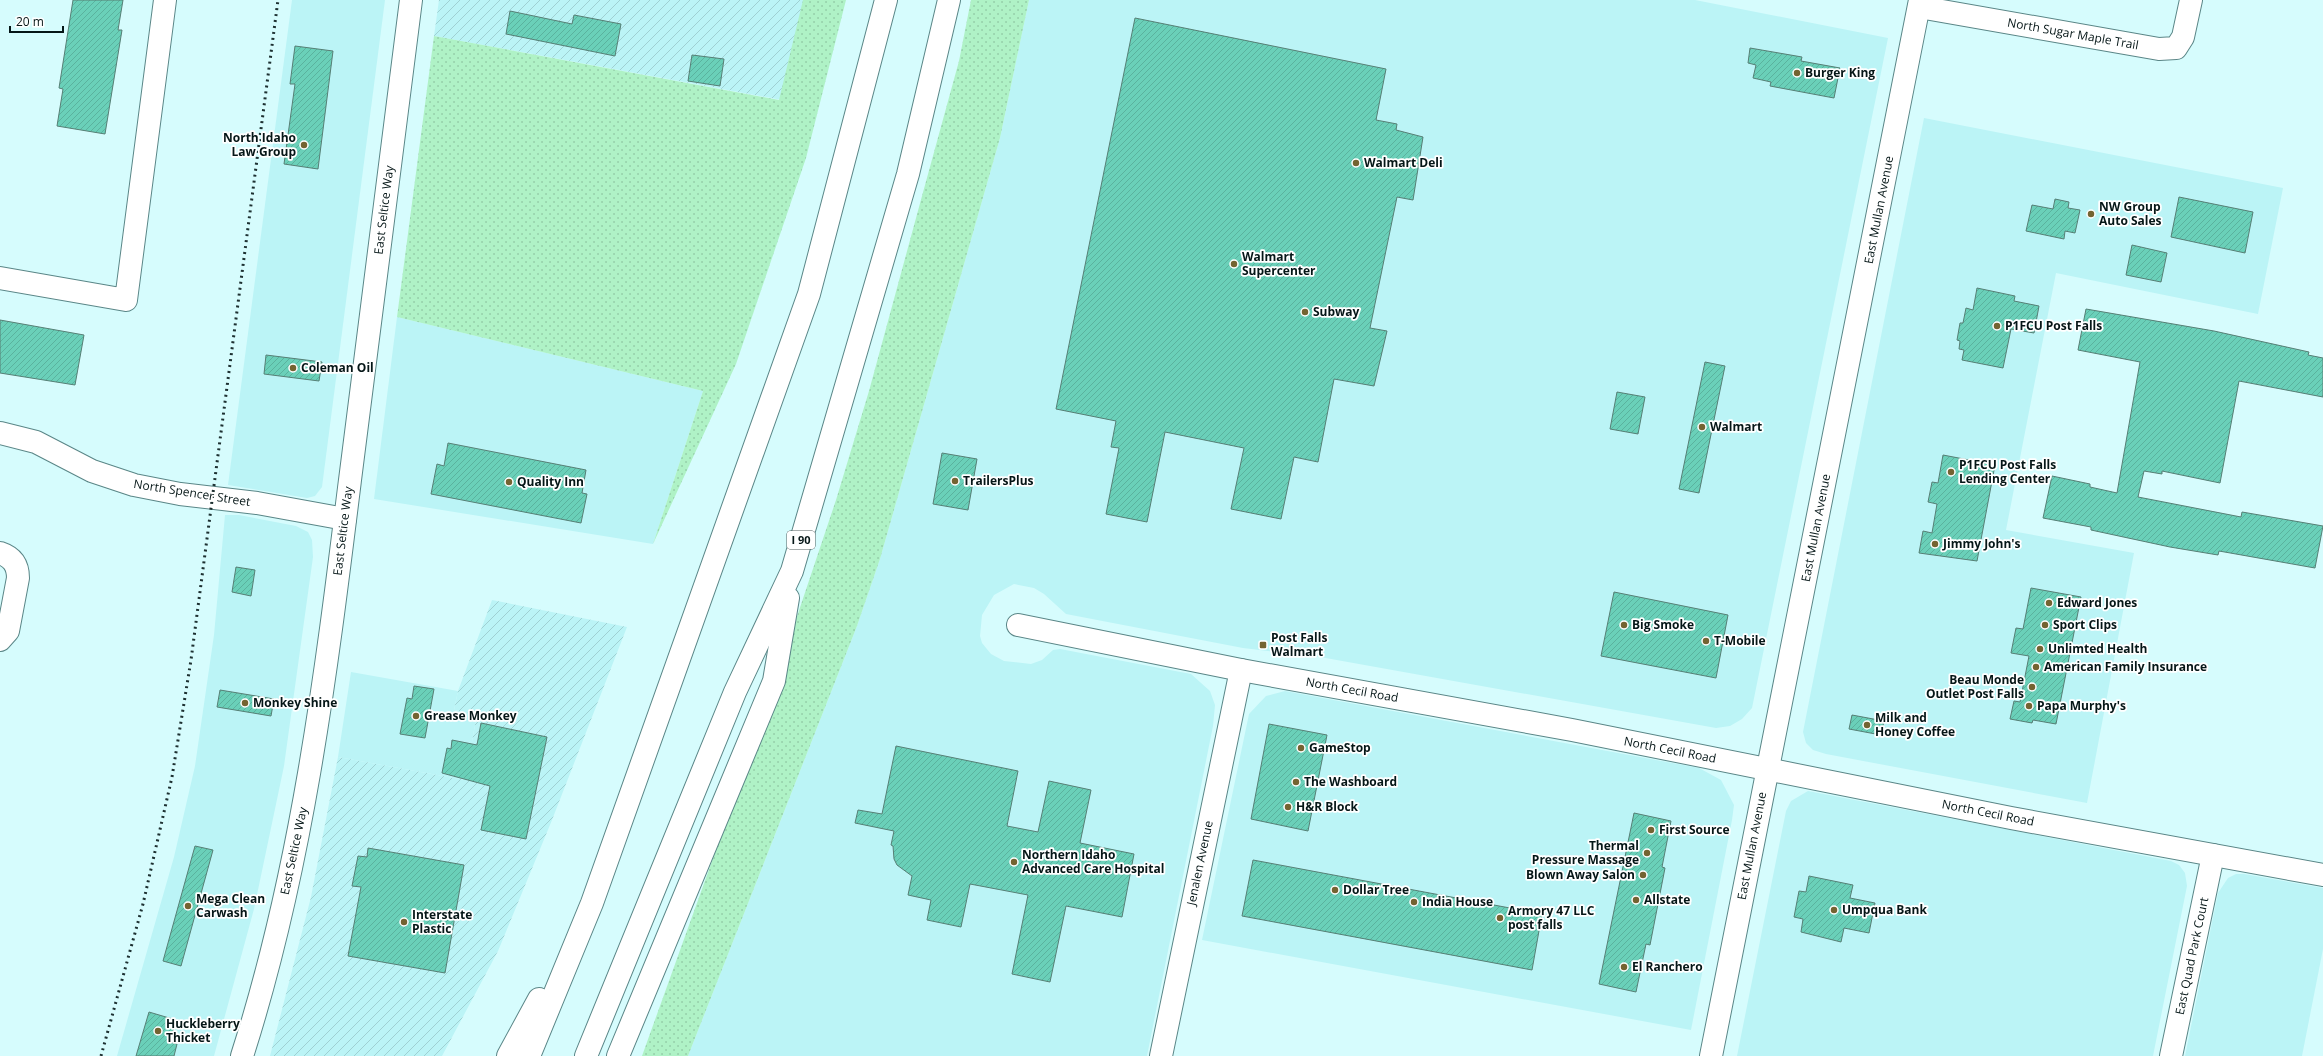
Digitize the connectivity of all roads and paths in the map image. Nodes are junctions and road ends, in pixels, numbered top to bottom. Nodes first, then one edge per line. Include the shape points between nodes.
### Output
1 (165, 0) edge
2 (411, 0) edge
3 (886, 0) edge
4 (949, 0) edge
5 (2191, 0) edge
6 (1920, 4) edge
7 (0, 278) edge
8 (0, 433) edge
9 (345, 519) junction
10 (0, 553) edge
11 (792, 571) junction
12 (1018, 625) dead end
13 (0, 640) edge
14 (1241, 670) junction
15 (1768, 770) junction
16 (2213, 855) junction
17 (2323, 875) edge
18 (592, 903) junction
19 (242, 1056) edge
20 (508, 1056) edge
21 (529, 1056) edge
22 (586, 1056) edge
23 (618, 1056) edge
24 (1161, 1056) edge
25 (1711, 1056) edge
26 (2171, 1056) edge

1 - 7 main road via 126,300
2 - 9 main road, East Seltice Way
3 - 18 main road via 809,294
4 - 11 main road, I 90 via 908,174
5 - 6 main road, North Sugar Maple Trail via 2183,37 2176,48 2159,49
6 - 15 main road, East Mullan Avenue
8 - 9 main road, North Spencer Street via 36,442 92,471 134,485
9 - 19 main road, East Seltice Way via 307,793 285,896
10 - 13 main road via 14,562 18,578 8,631
11 - 22 main road, I 90 via 735,692
11 - 23 main road via 774,681
12 - 14 main road, North Cecil Road
14 - 15 main road, North Cecil Road via 1564,729
14 - 24 main road, Jenalen Avenue
15 - 16 main road, North Cecil Road
15 - 25 main road, East Mullan Avenue
16 - 17 main road, North Cecil Road
16 - 26 main road, East Quad Park Court
18 - 20 main road
18 - 21 main road

